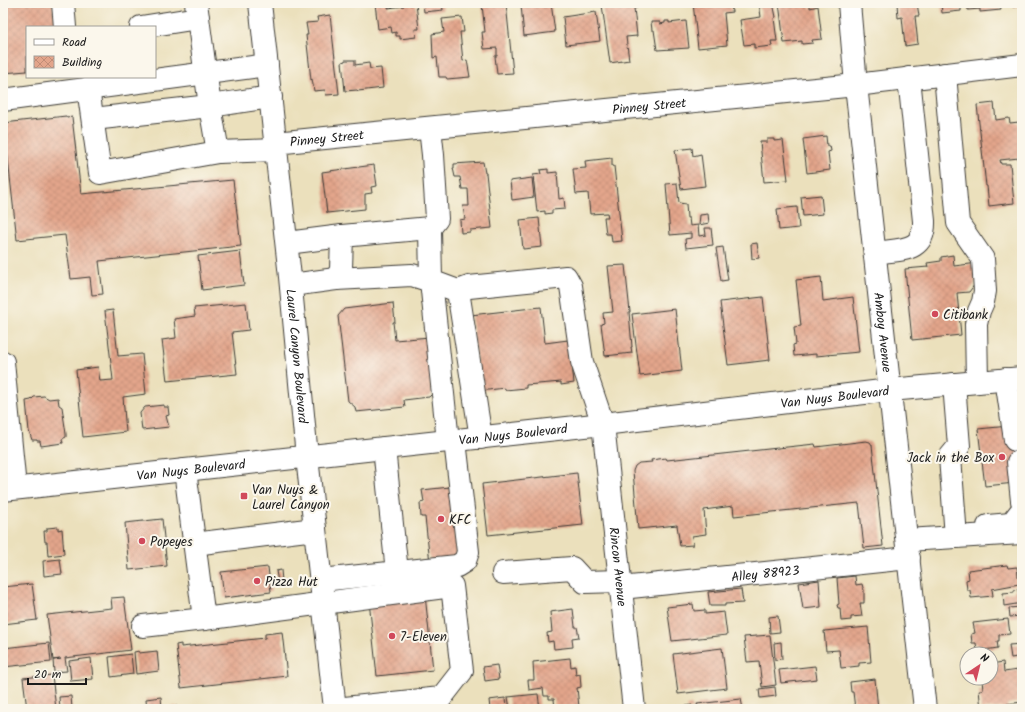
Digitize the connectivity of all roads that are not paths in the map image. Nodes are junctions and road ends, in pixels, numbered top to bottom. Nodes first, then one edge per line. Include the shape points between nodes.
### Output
1 (62, 3) edge
2 (260, 3) edge
3 (849, 3) edge
4 (197, 11) edge
5 (65, 26) edge
6 (144, 26) edge
7 (267, 65) junction
8 (1022, 65) edge
9 (205, 73) junction
10 (945, 74) junction
11 (151, 78) edge
12 (156, 78) edge
13 (909, 78) junction
14 (76, 85) edge
15 (856, 85) junction
16 (271, 97) junction
17 (3, 100) edge
18 (210, 106) junction
19 (93, 119) junction
20 (430, 128) junction
21 (276, 146) junction
22 (218, 152) junction
23 (430, 228) junction
24 (342, 236) junction
25 (286, 243) junction
26 (875, 252) junction
27 (342, 276) junction
28 (432, 281) junction
29 (291, 285) junction
30 (458, 291) junction
31 (3, 362) edge
32 (1014, 378) edge
33 (977, 382) junction
34 (954, 384) junction
35 (890, 390) junction
36 (604, 424) junction
37 (1017, 434) edge
38 (481, 438) junction
39 (451, 441) junction
40 (384, 448) junction
41 (307, 456) junction
42 (1018, 462) dead end
43 (185, 470) junction
44 (9, 489) edge
45 (1022, 501) edge
46 (1022, 510) edge
47 (315, 529) junction
48 (1022, 533) edge
49 (979, 536) junction
50 (956, 537) junction
51 (194, 544) junction
52 (908, 549) junction
53 (397, 572) junction
54 (503, 573) dead end
55 (321, 580) junction
56 (621, 584) junction
57 (324, 602) junction
58 (204, 619) junction
59 (143, 626) dead end
60 (335, 709) edge
61 (634, 709) edge
62 (925, 709) edge

1 - 5 street
2 - 7 street, Laurel Canyon Boulevard
3 - 15 street, Amboy Avenue
4 - 6 street
4 - 9 street
7 - 9 street
7 - 16 street, Laurel Canyon Boulevard
8 - 10 street, Pinney Street
9 - 12 street
9 - 18 street
10 - 13 street, Pinney Street
10 - 33 street via 958,223 983,259 985,291 976,324
11 - 14 street
13 - 15 street, Pinney Street
13 - 26 street via 925,232 919,242 908,248
14 - 17 street
14 - 19 street
15 - 20 street, Pinney Street
15 - 26 street, Amboy Avenue
16 - 18 street
16 - 21 street, Laurel Canyon Boulevard
18 - 19 street
18 - 22 street
19 - 22 street, Pinney Street via 100,173
20 - 21 street, Pinney Street
20 - 23 street via 437,219
21 - 22 street, Pinney Street
21 - 25 street, Laurel Canyon Boulevard
23 - 24 street
23 - 28 street
24 - 25 street
24 - 27 street
25 - 29 street, Laurel Canyon Boulevard
26 - 35 street, Amboy Avenue
27 - 28 street via 412,275
27 - 29 street
28 - 30 street
28 - 39 street
29 - 41 street, Laurel Canyon Boulevard
30 - 36 street, Rincon Avenue via 469,287 566,277 571,286 582,362
30 - 38 street
31 - 44 street
32 - 33 street, Van Nuys Boulevard
32 - 37 street
33 - 34 street, Van Nuys Boulevard
34 - 35 street, Van Nuys Boulevard
34 - 50 street via 959,446 950,457
35 - 36 street, Van Nuys Boulevard
35 - 52 street, Amboy Avenue
36 - 38 street, Van Nuys Boulevard
36 - 56 street, Rincon Avenue
38 - 39 street, Van Nuys Boulevard
39 - 40 street, Van Nuys Boulevard
39 - 53 street via 468,552 465,561 457,566
40 - 41 street, Van Nuys Boulevard
40 - 53 street
41 - 43 street, Van Nuys Boulevard
41 - 47 street, Laurel Canyon Boulevard
42 - 45 street
43 - 44 street, Van Nuys Boulevard
43 - 51 street
46 - 49 street via 1011,524 988,526
47 - 51 street
47 - 55 street, Laurel Canyon Boulevard
48 - 49 street, Alley 88923
49 - 50 street, Alley 88923
50 - 52 street, Alley 88923
51 - 58 street
52 - 56 street, Alley 88923
52 - 62 street, Amboy Avenue
53 - 55 street
54 - 56 street, Alley 88923 via 572,568 585,582
55 - 57 street, Laurel Canyon Boulevard
56 - 61 street, Rincon Avenue
57 - 58 street
57 - 60 street, Laurel Canyon Boulevard
57 - 60 street via 452,586 462,671 441,698
58 - 59 street

